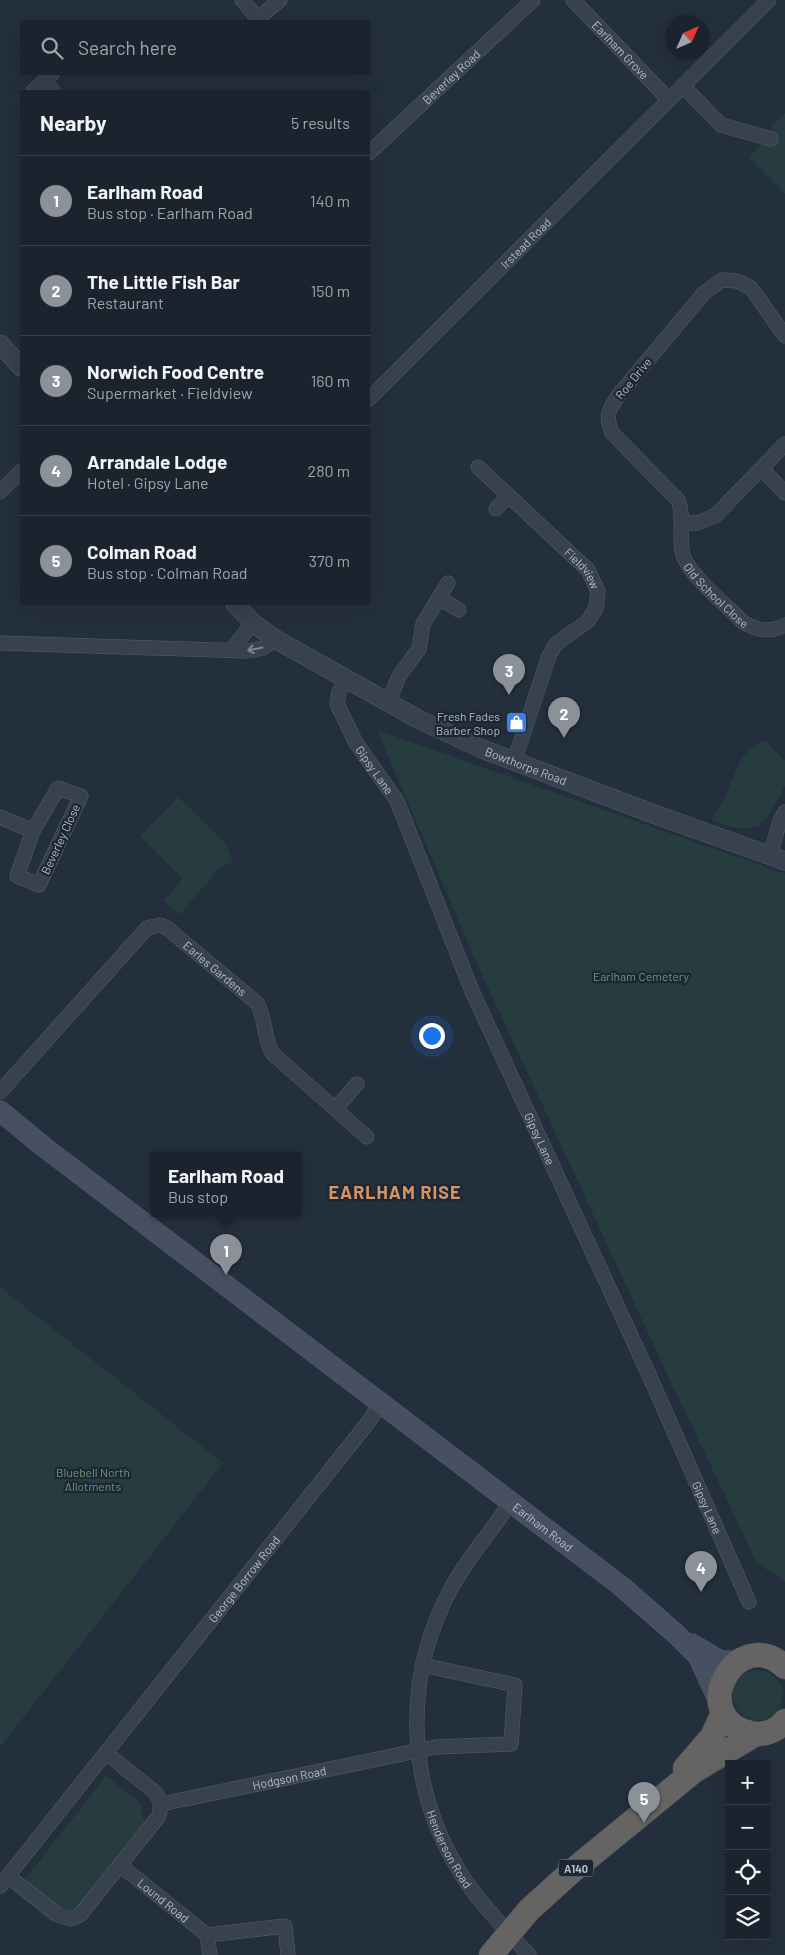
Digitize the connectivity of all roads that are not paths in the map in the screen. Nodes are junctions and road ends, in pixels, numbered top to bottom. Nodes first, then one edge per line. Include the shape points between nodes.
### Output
1 (242, 0) edge
2 (280, 0) edge
3 (533, 0) edge
4 (572, 0) edge
5 (769, 0) edge
6 (257, 20) edge
7 (50, 82) edge
8 (683, 86) junction
9 (35, 90) edge
10 (669, 100) junction
11 (771, 139) dead end
12 (370, 152) edge
13 (785, 336) edge
14 (0, 344) edge
15 (20, 365) edge
16 (370, 399) edge
17 (785, 444) edge
18 (478, 467) dead end
19 (762, 469) junction
20 (20, 472) edge
21 (0, 492) edge
22 (785, 493) edge
23 (508, 496) junction
24 (496, 509) dead end
25 (682, 523) junction
26 (448, 583) dead end
27 (439, 598) junction
28 (236, 605) edge
29 (459, 610) dead end
30 (253, 623) junction
31 (785, 625) edge
32 (275, 639) junction
33 (0, 642) edge
34 (232, 649) junction
35 (346, 678) junction
36 (388, 701) junction
37 (514, 762) junction
38 (785, 812) edge
39 (0, 817) edge
40 (33, 831) junction
41 (777, 858) edge
42 (357, 1084) dead end
43 (0, 1092) edge
44 (335, 1109) junction
45 (0, 1111) edge
46 (367, 1137) dead end
47 (380, 1402) junction
48 (511, 1501) junction
49 (749, 1602) dead end
50 (677, 1635) junction
51 (780, 1657) edge
52 (739, 1661) junction
53 (422, 1664) junction
54 (721, 1707) junction
55 (774, 1730) edge
56 (418, 1751) junction
57 (106, 1753) junction
58 (160, 1804) junction
59 (648, 1808) junction
60 (120, 1865) junction
61 (4, 1881) edge
62 (508, 1932) junction
63 (207, 1935) junction
64 (210, 1955) edge
65 (288, 1955) edge
66 (491, 1955) edge
67 (529, 1955) edge

1 - 6 street
2 - 6 street
3 - 12 street, Beverley Road
4 - 10 street, Earlham Grove
5 - 8 street, Irstead Road
7 - 9 street
8 - 10 street, Irstead Road
8 - 11 street via 721,125
10 - 16 street, Irstead Road
13 - 25 street, Roe Drive via 751,288 737,281 722,280 704,292 609,410 608,422 612,433 678,500
14 - 15 street
17 - 19 street
18 - 23 street, Fieldview
19 - 22 street
19 - 25 street via 716,514 698,523
20 - 21 street
23 - 24 street
23 - 37 street, Fieldview via 588,570 598,591 596,608 588,621 556,644 550,656
25 - 31 street, Old School Close via 683,554 689,567 743,622 762,631
26 - 27 street
27 - 29 street
27 - 36 street via 423,624 419,649 399,676
28 - 30 street, Bowthorpe Road
30 - 32 street, Bowthorpe Road
30 - 34 street
32 -> 34 street via 262,648
32 - 35 street, Bowthorpe Road
33 - 34 street
35 - 36 street, Bowthorpe Road
35 - 49 street, Gipsy Lane via 336,704 356,743 397,801 472,991 650,1377
36 - 37 street, Bowthorpe Road via 449,735
37 - 41 street, Bowthorpe Road
38 - 41 street via 780,821
39 - 40 street
40 - 40 street, Beverley Close via 58,788 81,796 38,885 17,876
42 - 44 street
43 - 44 street, Earles Gardens via 147,928 160,925 257,1003 268,1047 273,1054
44 - 46 street, Earles Gardens
45 - 47 main road, Earlham Road
47 - 48 main road, Earlham Road
47 - 57 street, George Borrow Road via 370,1420
48 - 50 main road, Earlham Road via 621,1586
48 - 53 street, Henderson Road via 452,1586 435,1622
50 - 52 main road, Earlham Road via 721,1661
50 - 54 main road, Earlham Road via 698,1656
51 - 52 highway via 751,1656
52 - 54 highway, A140 via 727,1671 720,1686
53 - 56 street, Henderson Road via 416,1721
53 - 56 street via 514,1685 511,1744 436,1747
54 - 55 highway, A140 via 732,1724 743,1731
54 - 59 highway, A140 via 712,1737
55 - 59 highway, A140 via 724,1752
56 - 58 street, Hodgson Road
56 - 62 street, Henderson Road via 423,1787 438,1832 466,1882
57 - 58 street via 156,1793
57 - 61 street, George Borrow Road
58 - 60 street, George Borrow Road via 159,1816
59 - 62 highway, A140 via 572,1871
60 - 61 street, George Borrow Road via 80,1915 70,1918 58,1915
60 - 63 street, Lound Road
62 - 66 highway, A140
62 - 67 street, Henderson Road
63 - 64 street
63 - 65 street via 285,1926

